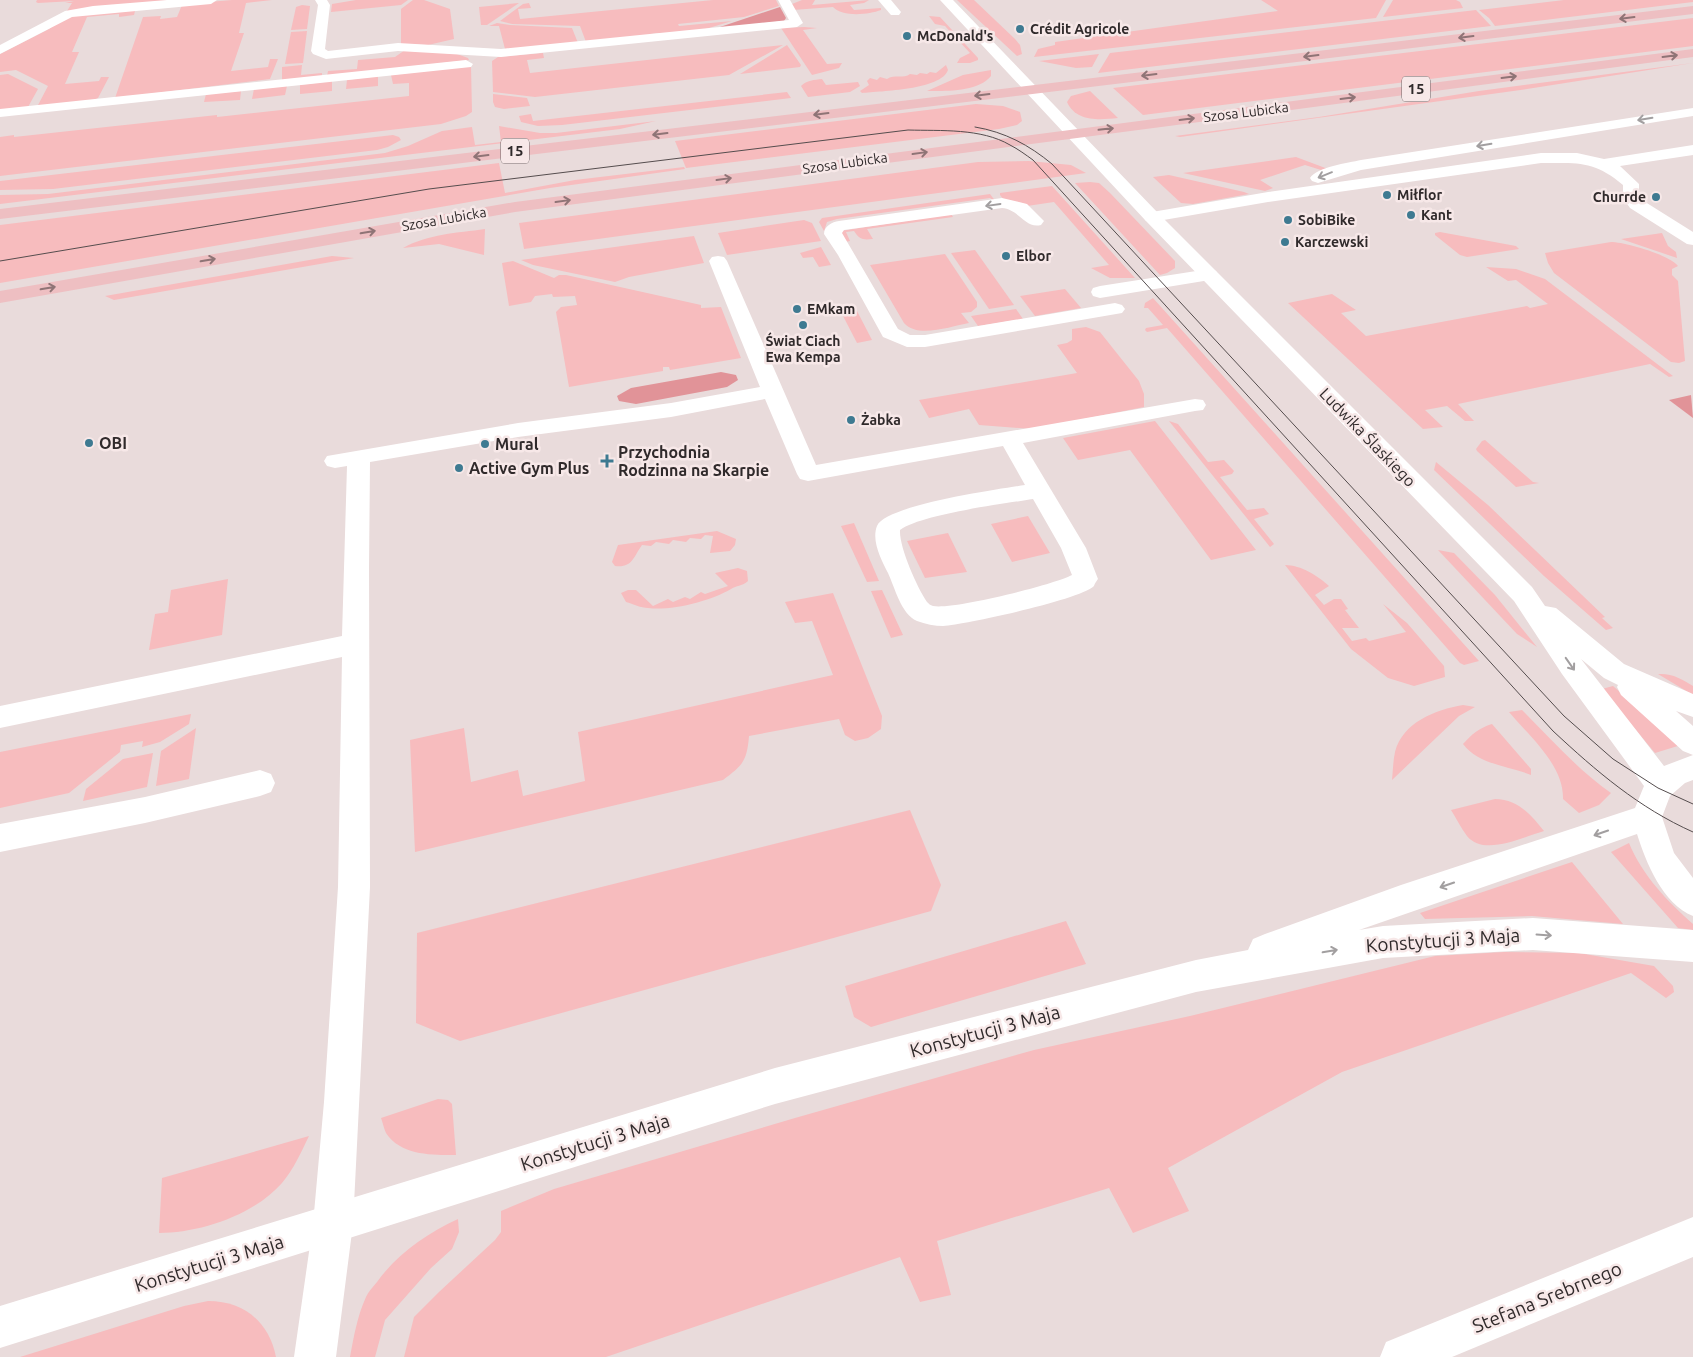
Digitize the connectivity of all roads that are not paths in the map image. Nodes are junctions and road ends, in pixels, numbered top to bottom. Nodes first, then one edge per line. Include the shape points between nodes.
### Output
1 (211, 0) edge
2 (321, 0) edge
3 (784, 0) edge
4 (789, 0) edge
5 (884, 0) edge
6 (946, 0) edge
7 (1693, 10) edge
8 (896, 12) dead end
9 (50, 24) junction
10 (14, 28) dead end
11 (0, 50) edge
12 (501, 53) junction
13 (1693, 53) edge
14 (1030, 89) junction
15 (1693, 112) edge
16 (0, 113) edge
17 (1073, 133) junction
18 (1693, 150) edge
19 (1604, 164) junction
20 (1268, 197) junction
21 (0, 214) edge
22 (1152, 217) junction
23 (1035, 221) dead end
24 (1693, 240) edge
25 (718, 261) dead end
26 (1209, 275) junction
27 (1100, 292) dead end
28 (0, 297) edge
29 (1115, 309) dead end
30 (772, 392) junction
31 (1195, 405) dead end
32 (1010, 439) junction
33 (1040, 490) junction
34 (1523, 594) junction
35 (355, 644) junction
36 (1614, 671) junction
37 (1693, 706) edge
38 (0, 717) edge
39 (1693, 743) edge
40 (1693, 767) edge
41 (260, 783) dead end
42 (1661, 785) junction
43 (1647, 818) junction
44 (0, 838) edge
45 (1693, 901) edge
46 (1693, 946) edge
47 (1196, 976) junction
48 (333, 1224) junction
49 (1693, 1237) edge
50 (0, 1327) edge
51 (315, 1357) edge
52 (1401, 1357) edge

1 - 9 street via 85,11 62,16
2 - 12 street via 324,5 318,51 321,54 398,47
3 - 4 street
3 - 12 street via 797,23
5 - 8 street
6 - 14 street, Ludwika Ślaskiego
7 -> 14 main road, 15
9 - 10 street
9 - 11 street
12 - 16 street via 483,62
17 -> 13 main road, Szosa Lubicka / 15
14 - 17 street, Ludwika Ślaskiego
14 -> 21 main road, 15
15 -> 20 street via 1361,165 1332,172
17 - 22 street, Ludwika Ślaskiego
28 -> 17 main road, Szosa Lubicka / 15 via 515,207
18 - 19 street
19 - 20 street via 1577,158 1541,158
19 - 24 street via 1631,184 1631,198 1636,204
20 - 22 street
22 - 26 street, Ludwika Ślaskiego
23 -> 29 street via 1022,208 1007,203 839,226 833,234 887,330 907,341 925,341
25 - 30 street
26 - 27 street
26 - 34 street, Ludwika Ślaskiego
30 - 32 street via 808,474
30 - 35 street via 347,459
31 - 32 street
32 - 33 street
33 - 33 street via 1083,566 1085,579 1046,594 944,616 928,616 915,607 887,540 889,525 894,519
34 - 36 street
34 -> 42 street, Ludwika Ślaskiego via 1572,667
35 - 38 street
35 - 48 street via 354,887
36 - 37 street
36 - 39 street
40 - 42 street via 1675,774
41 - 44 street via 145,810
42 - 43 street
43 - 45 street via 1661,860
43 -> 47 street, Konstytucji 3 Maja via 1401,900
47 -> 46 street, Konstytucji 3 Maja via 1383,942 1533,934
47 - 48 street, Konstytucji 3 Maja via 775,1086
48 - 50 street, Konstytucji 3 Maja
48 - 51 street
49 - 52 street, Stefana Srebrnego

